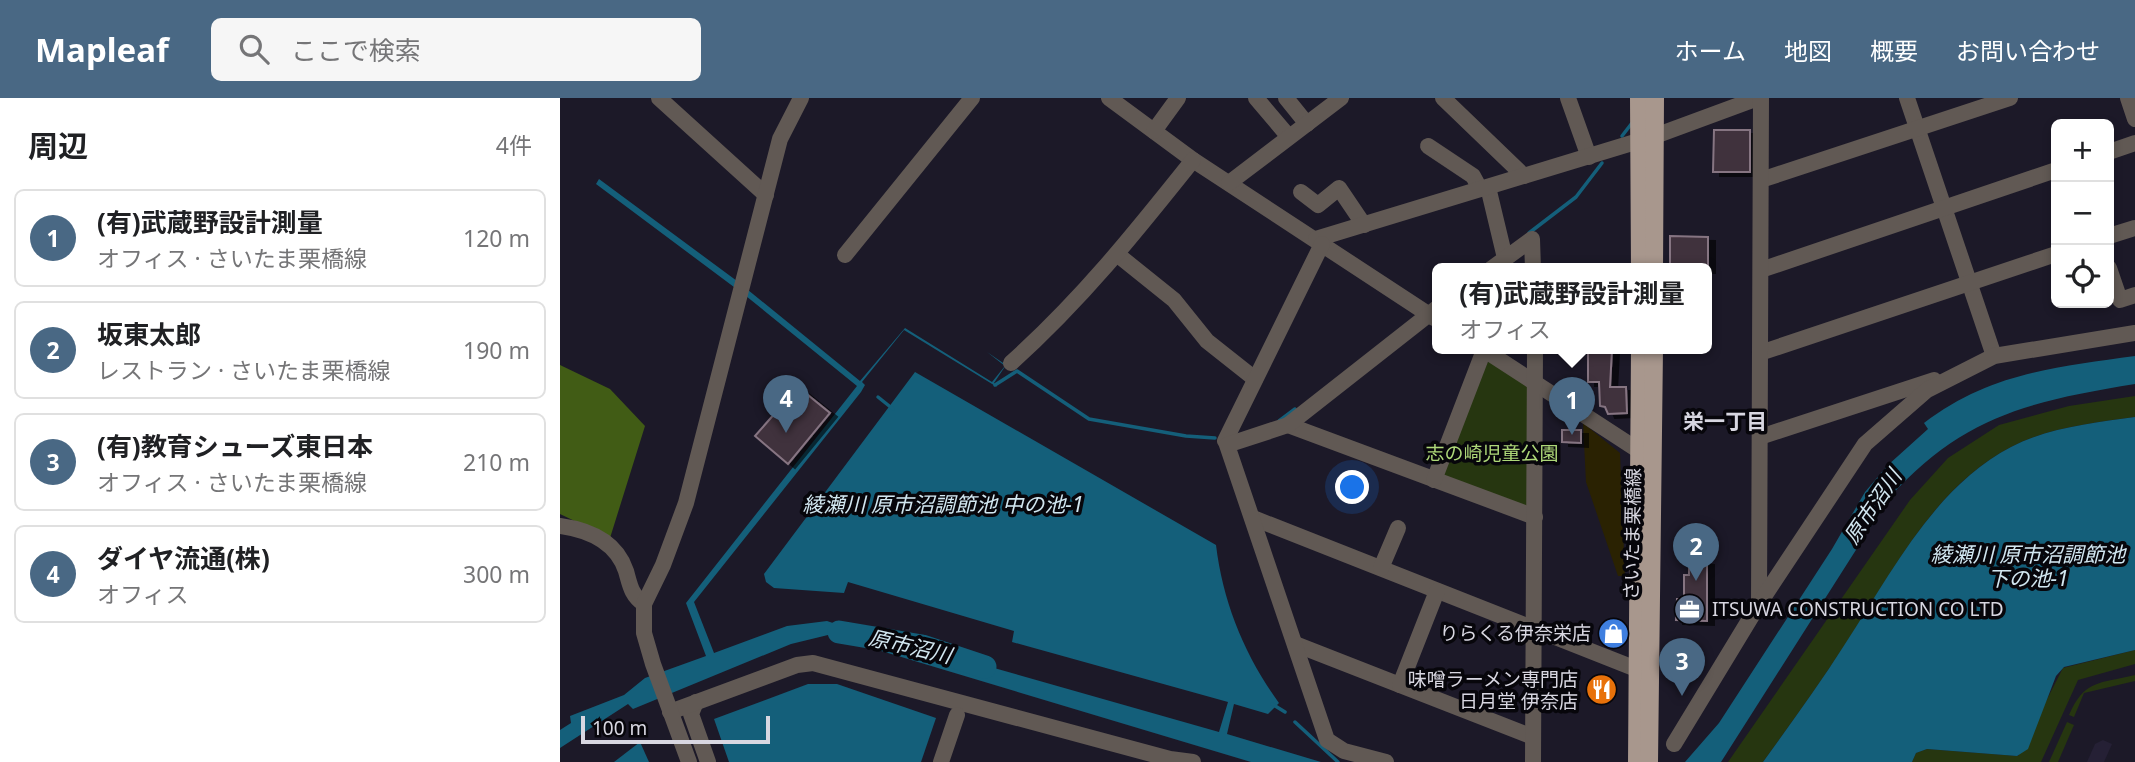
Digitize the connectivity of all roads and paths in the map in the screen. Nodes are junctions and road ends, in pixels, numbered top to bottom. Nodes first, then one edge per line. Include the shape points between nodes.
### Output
1 (659, 98) edge
2 (801, 98) edge
3 (972, 98) edge
4 (1109, 98) edge
5 (1178, 98) edge
6 (1256, 98) edge
7 (1286, 98) edge
8 (1341, 98) edge
9 (1443, 98) edge
10 (1568, 98) edge
11 (1639, 98) edge
12 (1655, 98) edge
13 (1760, 98) edge
14 (1907, 98) edge
15 (2010, 98) edge
16 (2128, 98) edge
17 (2135, 119) edge
18 (1307, 124) junction
19 (1917, 129) junction
20 (1154, 131) junction
21 (1289, 137) junction
22 (1647, 139) junction
23 (2135, 143) edge
24 (1428, 146) dead end
25 (2114, 150) edge
26 (1589, 157) junction
27 (1193, 160) junction
28 (2051, 172) edge
29 (1524, 176) junction
30 (1761, 180) junction
31 (1229, 183) junction
32 (1484, 188) junction
33 (1301, 192) dead end
34 (766, 195) junction
35 (1944, 208) junction
36 (1364, 225) junction
37 (2135, 228) edge
38 (2114, 234) edge
39 (1319, 241) junction
40 (1504, 254) junction
41 (845, 255) dead end
42 (1118, 255) junction
43 (2051, 256) edge
44 (1496, 263) edge
45 (1533, 263) edge
46 (1640, 263) edge
47 (1654, 263) edge
48 (1761, 270) junction
49 (1969, 283) junction
50 (2114, 283) edge
51 (2135, 295) edge
52 (1430, 313) edge
53 (2135, 333) edge
54 (1760, 353) junction
55 (1482, 354) edge
56 (1490, 354) edge
57 (1535, 354) edge
58 (1640, 354) edge
59 (1654, 354) edge
60 (1994, 356) junction
61 (1011, 363) dead end
62 (1961, 372) junction
63 (1255, 380) junction
64 (1536, 381) junction
65 (1288, 425) junction
66 (1760, 437) junction
67 (1224, 441) dead end
68 (1648, 452) junction
69 (1434, 481) junction
70 (1535, 517) junction
71 (1253, 518) junction
72 (560, 526) edge
73 (1398, 528) dead end
74 (670, 546) junction
75 (1381, 568) junction
76 (1437, 591) junction
77 (662, 593) dead end
78 (645, 604) junction
79 (1759, 604) junction
80 (1534, 629) junction
81 (1294, 644) junction
82 (1645, 673) junction
83 (1400, 685) junction
84 (696, 702) junction
85 (667, 706) junction
86 (957, 715) dead end
87 (1533, 737) junction
88 (1674, 744) dead end
89 (689, 762) edge
90 (708, 762) edge
91 (941, 762) edge
92 (1194, 762) edge
93 (1386, 762) edge
94 (1533, 762) edge
95 (1637, 762) edge
96 (1649, 762) edge

1 - 34 street
2 - 34 street via 780,139
3 - 41 street
4 - 20 street
5 - 20 street
6 - 21 street
7 - 18 street
8 - 18 street
9 - 29 street
10 - 26 street
11 - 22 main road
12 - 22 main road
13 - 22 street
13 - 30 street
14 - 19 street
15 - 19 street
16 - 17 street
18 - 21 street
19 - 30 street
19 - 35 street
20 - 27 street
21 - 31 street
22 - 26 street
22 - 46 main road
22 - 47 main road
23 - 25 street
24 - 32 street
26 - 29 street
27 - 31 street
27 - 42 street
28 - 35 street
29 - 32 street
30 - 48 street
31 - 39 street
32 - 36 street
32 - 40 street
33 - 36 street via 1318,205 1339,188
34 - 74 street via 686,503
35 - 48 street
35 - 49 street
36 - 39 street
37 - 38 street
39 - 52 street
39 - 63 street
40 - 44 street
40 - 45 street via 1532,239
42 - 61 street via 1066,313
42 - 63 street via 1174,300 1207,341
43 - 49 street
48 - 54 street
49 - 54 street
49 - 60 street
50 - 51 street via 2120,300
52 - 65 street
53 - 60 street
54 - 66 street
55 - 69 street
56 - 64 street
57 - 64 street
58 - 68 main road, さいたま栗橋線
59 - 68 main road, さいたま栗橋線
60 - 62 street
62 - 66 street
62 - 79 street via 1927,390 1865,443
63 - 67 street
64 - 68 street
64 - 70 street
65 - 69 street
65 - 71 street via 1227,446
66 - 79 street
68 - 82 main road, さいたま栗橋線
69 - 70 street
70 - 80 street
71 - 75 street
71 - 81 street
72 - 78 street via 610,543 625,567 632,592
73 - 75 street
74 - 77 street
74 - 78 street
75 - 76 street
76 - 80 street
76 - 83 street
78 - 85 street via 645,633
79 - 88 street
80 - 82 street
80 - 87 street
81 - 83 street
81 - 93 street via 1327,740 1344,751
82 - 95 main road, さいたま栗橋線
82 - 96 main road, さいたま栗橋線
83 - 87 street
84 - 85 street
84 - 90 street via 691,714
84 - 92 street via 813,663 1170,760
85 - 89 street
86 - 91 street
87 - 94 street

